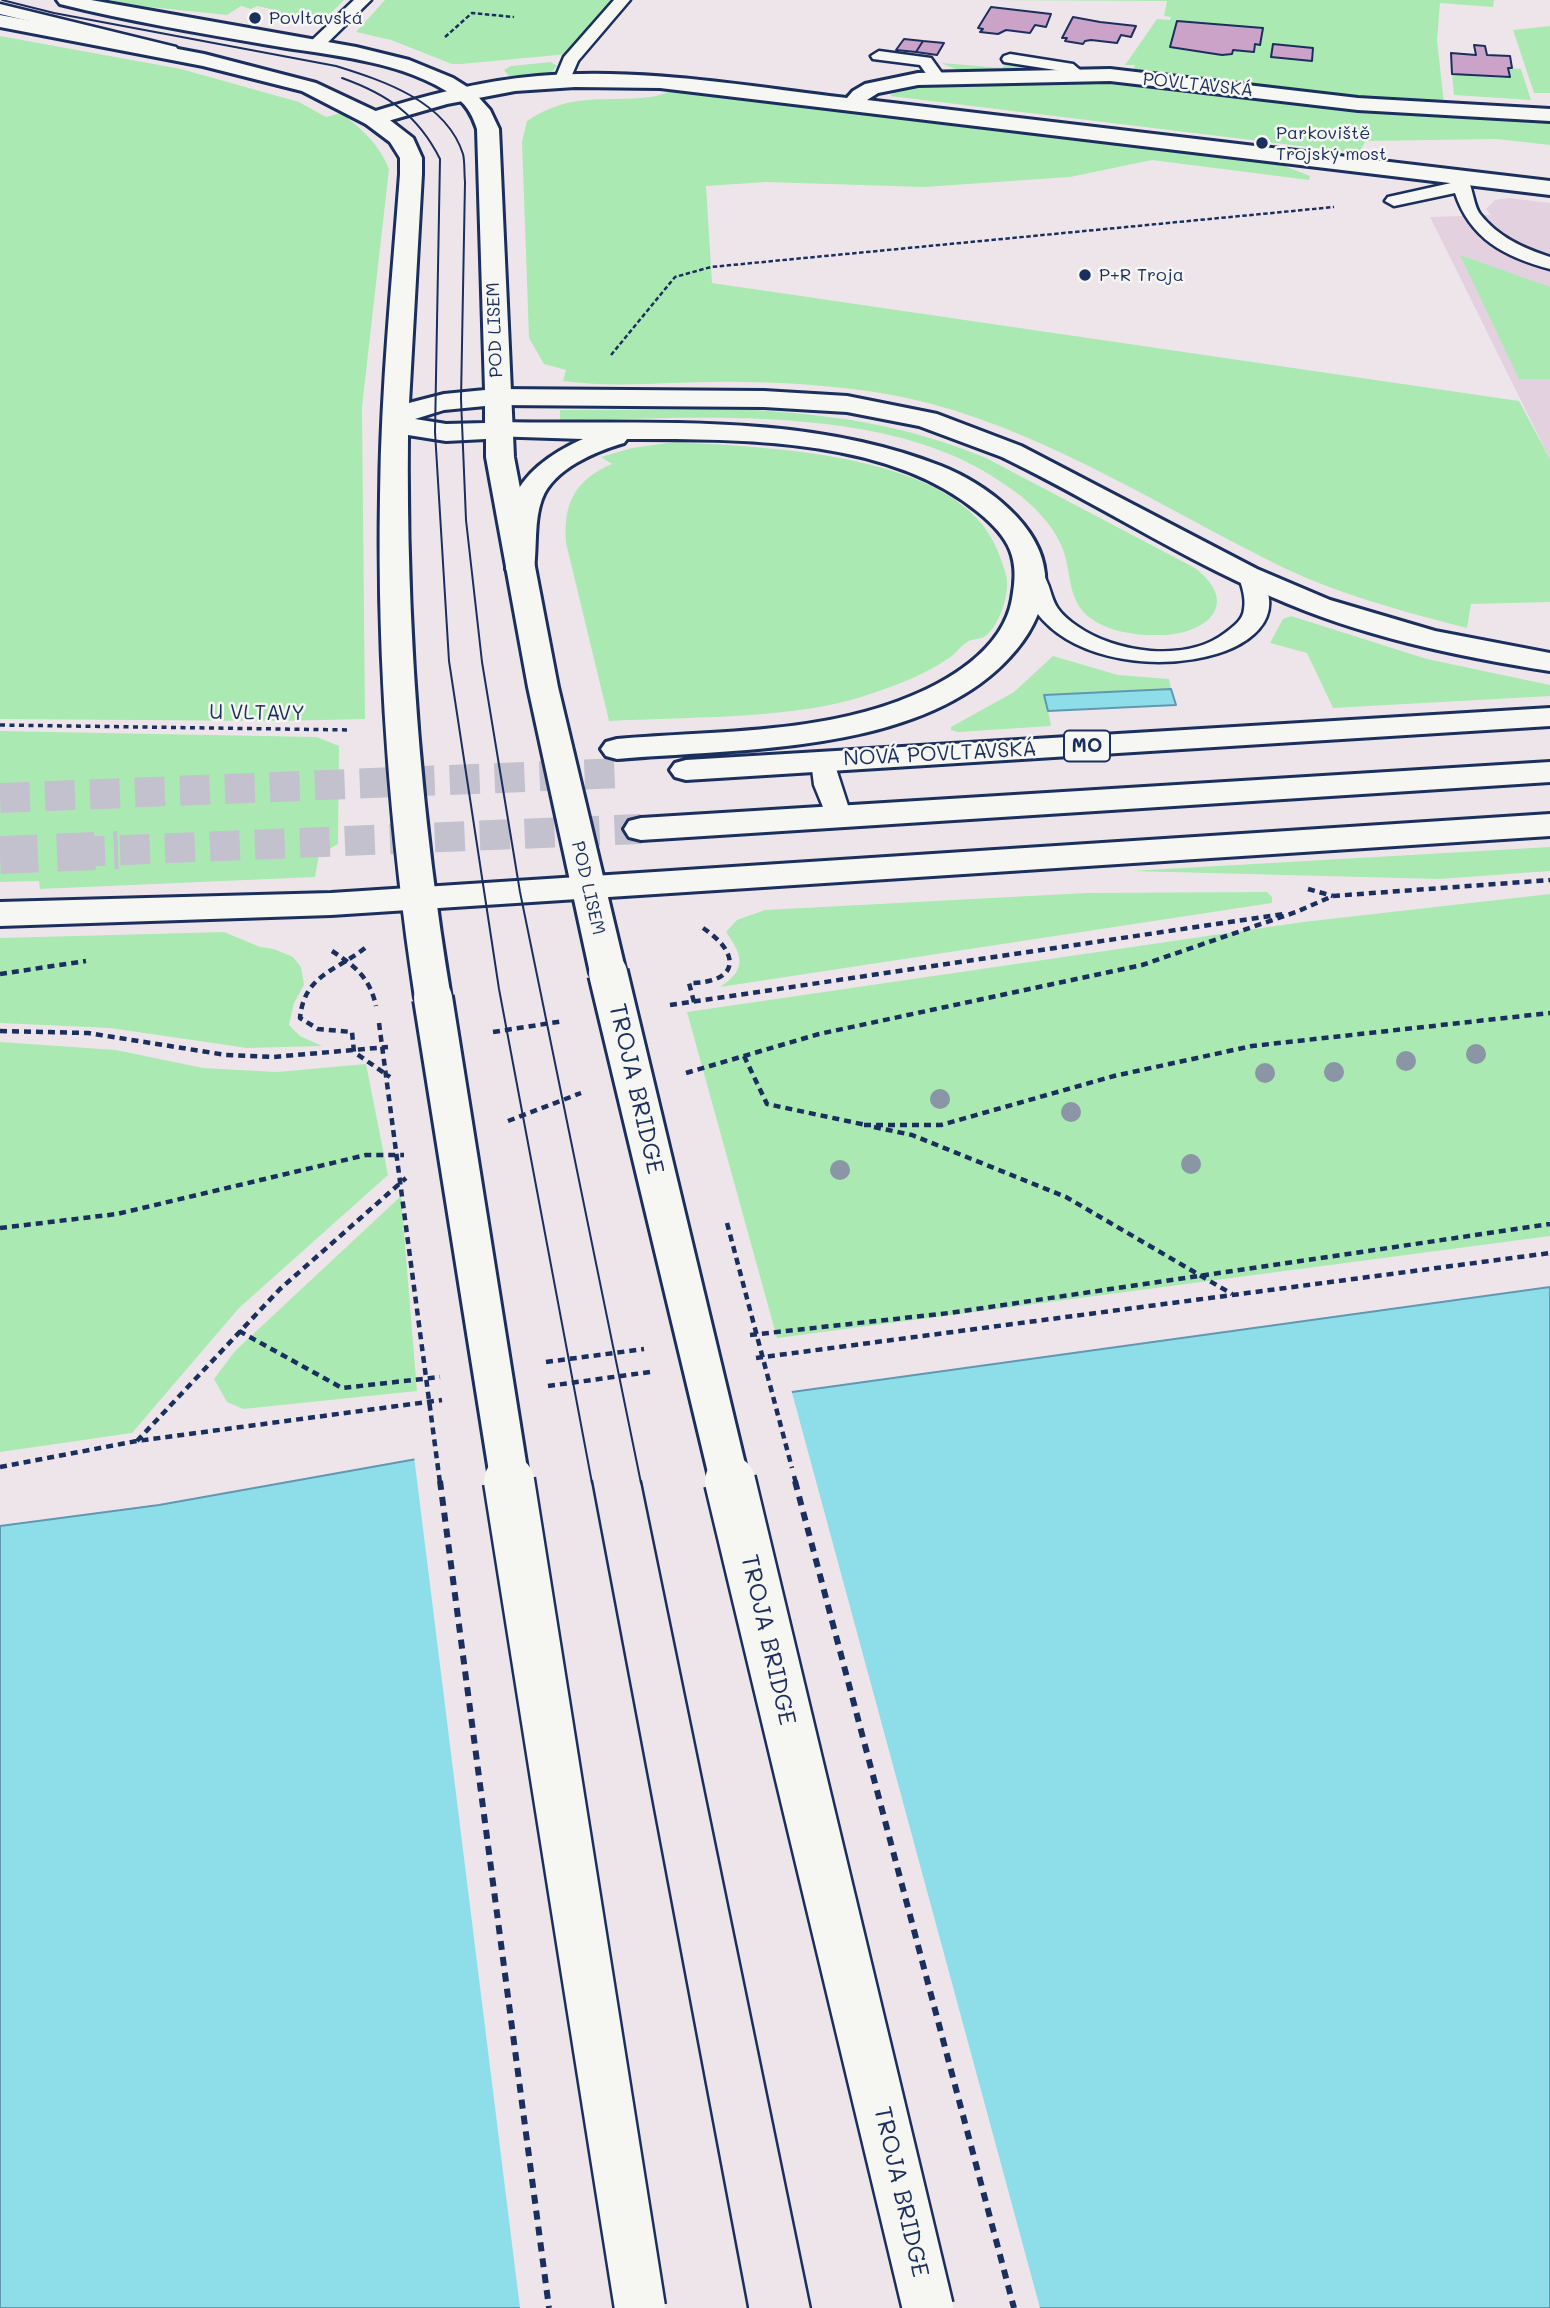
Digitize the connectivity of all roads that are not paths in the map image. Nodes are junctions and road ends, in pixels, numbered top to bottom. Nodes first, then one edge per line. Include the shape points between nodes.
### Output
1 (67, 0) edge
2 (363, 0) edge
3 (622, 0) edge
4 (0, 9) edge
5 (0, 21) edge
6 (314, 47) junction
7 (879, 55) dead end
8 (1010, 59) dead end
9 (204, 60) junction
10 (1078, 75) junction
11 (938, 79) junction
12 (562, 81) junction
13 (466, 95) junction
14 (853, 104) junction
15 (1550, 115) edge
16 (374, 119) junction
17 (1459, 182) junction
18 (1550, 188) edge
19 (1394, 201) road end
20 (1550, 264) edge
21 (497, 397) junction
22 (395, 420) junction
23 (499, 430) junction
24 (641, 431) junction
25 (520, 569) junction
26 (1032, 574) junction
27 (1250, 577) junction
28 (1171, 657) junction
29 (1550, 662) edge
30 (1184, 678) dead end
31 (1550, 717) edge
32 (822, 761) junction
33 (1550, 772) edge
34 (839, 818) junction
35 (1550, 825) edge
36 (641, 829) tunnel mouth
37 (587, 887) junction
38 (416, 899) junction
39 (0, 914) edge
40 (608, 973) joint
41 (640, 2308) edge
42 (929, 2308) edge

1 - 6 main road, POD LISEM
2 - 6 lane
3 - 12 lane via 570,60
4 - 9 lane
5 - 9 main road
6 - 13 main road, POD LISEM via 399,65
7 - 11 lane via 925,61
8 - 10 lane via 1067,67
9 - 16 main road via 309,87
10 - 11 main road, POVLTAVSKÁ
10 - 15 main road, POVLTAVSKÁ via 1358,104
11 - 14 main road, POVLTAVSKÁ via 872,88
12 - 13 main road
12 - 14 main road via 660,82
13 - 16 main road
13 - 21 main road, POD LISEM via 482,112 488,129
14 - 17 main road
16 - 22 main road via 405,143 411,158
17 - 18 main road
17 - 19 lane
17 - 20 lane via 1471,215 1510,250
21 - 22 main road via 436,403
21 - 23 main road, POD LISEM
21 - 27 main road via 792,399 925,419 1007,447 1061,473
22 - 23 main road via 435,432
22 - 38 main road via 397,669
23 - 24 main road
23 - 25 main road, POD LISEM
24 - 25 main road via 591,445 548,474 528,499
24 - 26 main road via 793,437 894,458 935,473 1002,517 1024,546
25 - 37 main road, POD LISEM
26 - 28 lane via 1044,607 1065,629 1093,645
26 - 32 main road, NOVÁ POVLTAVSKÁ / MO via 1029,603 1002,650 981,670 904,709 852,726 620,761
27 - 28 lane via 1257,605 1251,622 1235,638 1212,650
27 - 29 main road via 1313,605 1371,623 1435,641
28 - 30 lane
31 - 32 main road, NOVÁ POVLTAVSKÁ / MO
32 - 34 lane
33 - 34 main road
34 - 36 main road
35 - 37 main road
37 - 38 main road
37 - 40 main road, POD LISEM
38 - 39 main road
38 - 41 main road, bridge
40 - 42 main road, TROJA BRIDGE, bridge

